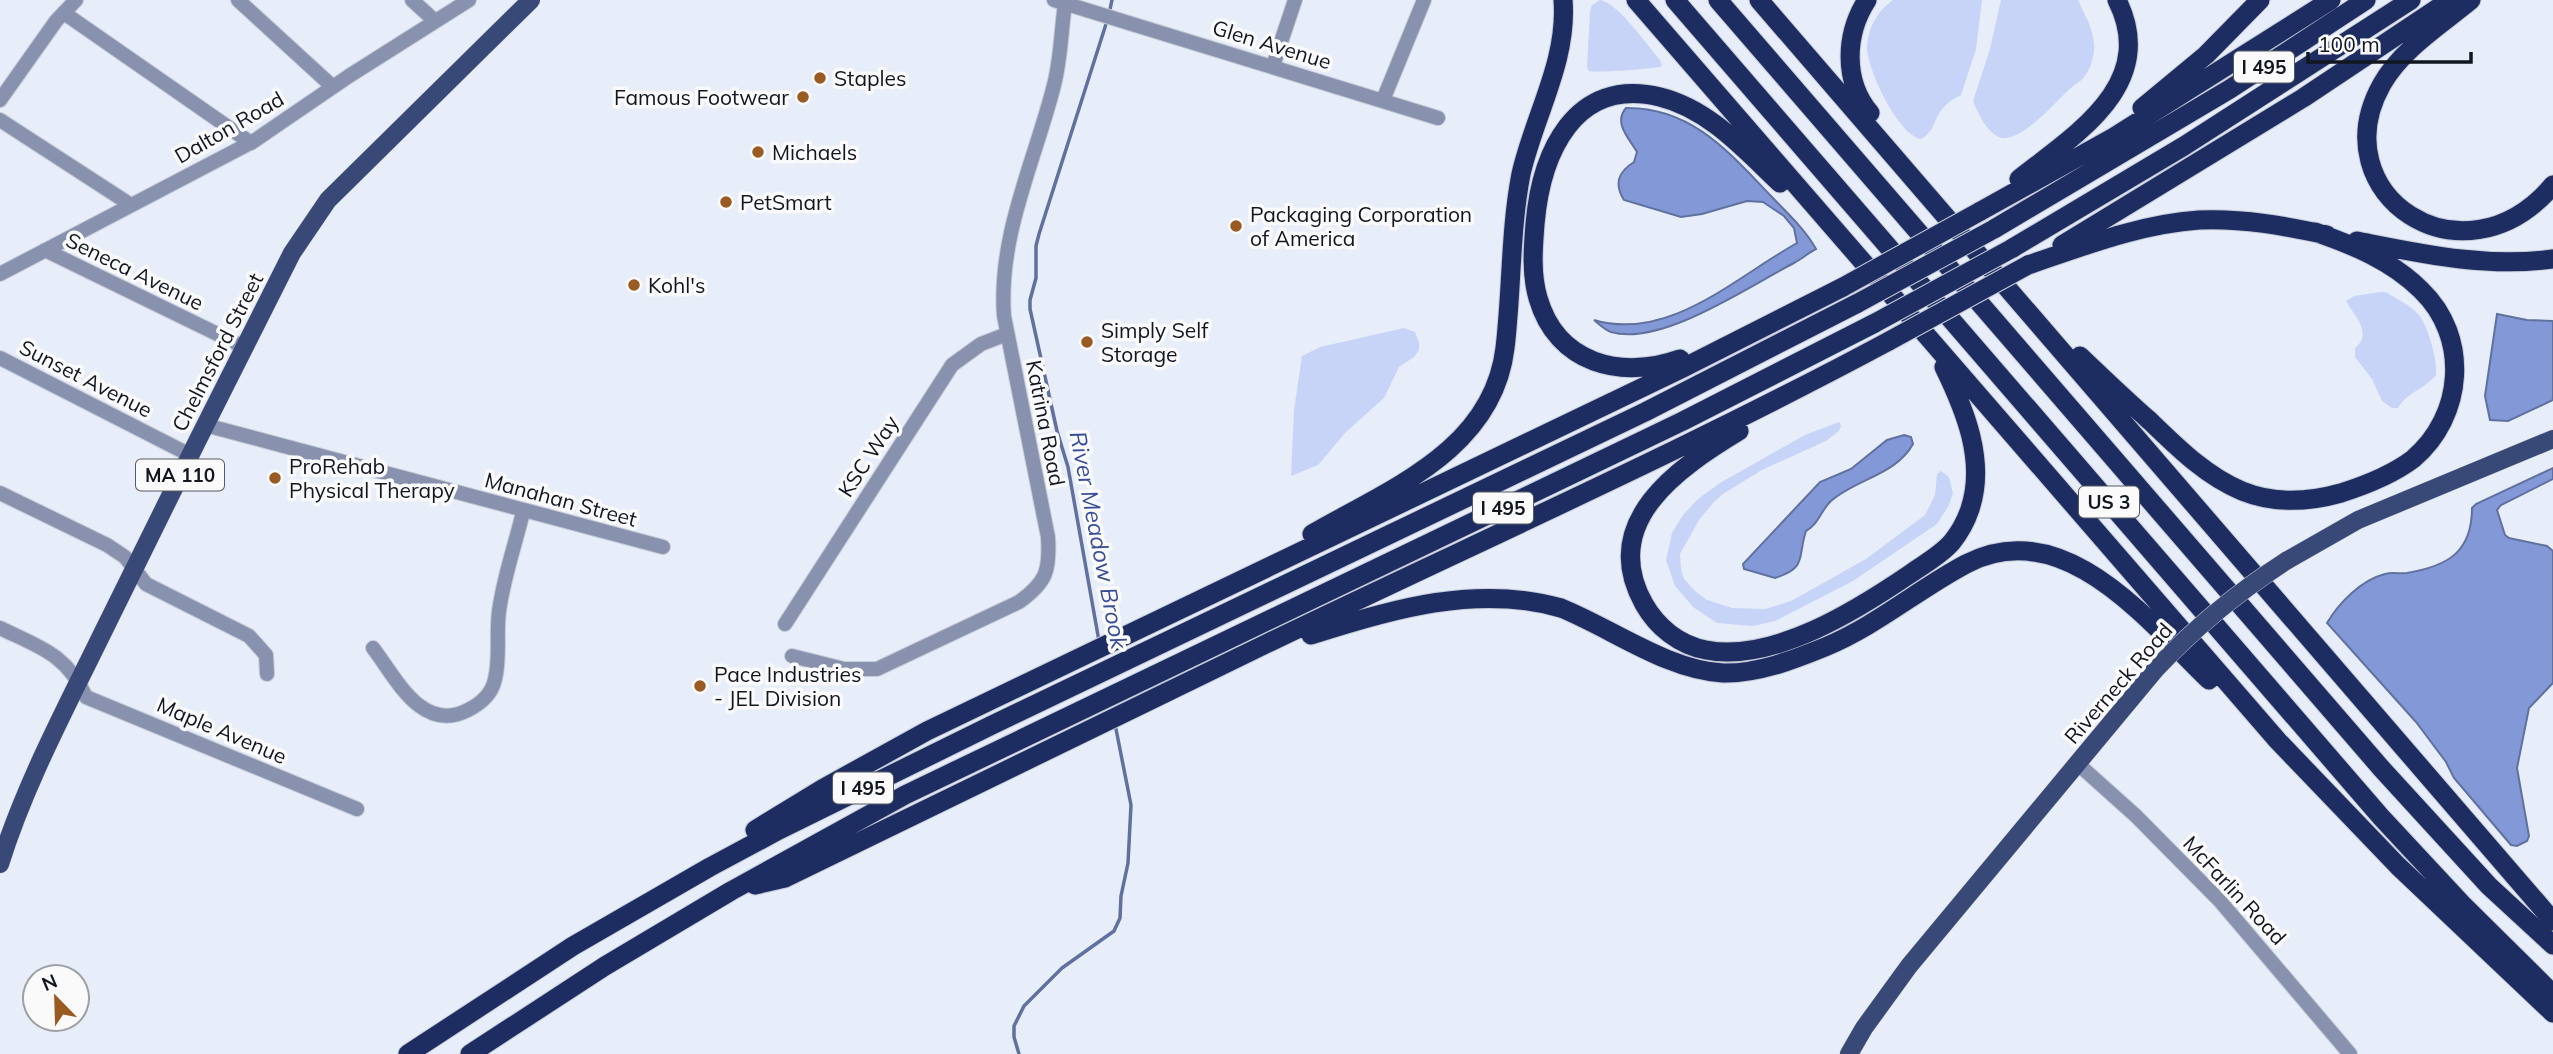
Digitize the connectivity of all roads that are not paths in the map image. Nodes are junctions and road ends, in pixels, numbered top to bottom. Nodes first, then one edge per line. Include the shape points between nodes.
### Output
1 (76, 0) edge
2 (238, 0) edge
3 (412, 0) edge
4 (469, 0) edge
5 (531, 0) edge
6 (1295, 0) edge
7 (1424, 0) edge
8 (1563, 0) edge
9 (1636, 0) edge
10 (1675, 0) edge
11 (1718, 0) edge
12 (1759, 0) edge
13 (1867, 0) edge
14 (2117, 0) edge
15 (2260, 0) edge
16 (2331, 0) edge
17 (2366, 0) edge
18 (2411, 0) edge
19 (2449, 0) edge
20 (2471, 0) edge
21 (1059, 2) edge
22 (64, 13) junction
23 (435, 22) junction
24 (1273, 66) junction
25 (332, 87) junction
26 (0, 100) edge
27 (1383, 100) junction
28 (1438, 118) dead end
29 (0, 120) edge
30 (251, 143) junction
31 (1891, 151) junction
32 (2041, 177) junction
33 (2553, 185) edge
34 (131, 205) junction
35 (1979, 212) junction
36 (2315, 232) junction
37 (45, 250) junction
38 (2553, 260) edge
39 (1862, 261) junction
40 (2028, 265) junction
41 (0, 274) edge
42 (2010, 291) junction
43 (1780, 319) junction
44 (1007, 334) junction
45 (1926, 335) junction
46 (1889, 341) junction
47 (244, 347) junction
48 (0, 358) edge
49 (205, 425) junction
50 (2553, 439) edge
51 (190, 455) junction
52 (0, 493) edge
53 (523, 512) junction
54 (663, 547) dead end
55 (134, 569) junction
56 (1180, 610) junction
57 (785, 624) dead end
58 (0, 628) edge
59 (1269, 643) junction
60 (373, 648) dead end
61 (792, 656) dead end
62 (267, 674) dead end
63 (79, 681) junction
64 (2078, 764) junction
65 (2331, 798) junction
66 (357, 809) dead end
67 (0, 864) edge
68 (732, 891) junction
69 (641, 906) junction
70 (2553, 921) edge
71 (2553, 945) edge
72 (2553, 994) edge
73 (2553, 1013) edge
74 (408, 1054) edge
75 (470, 1054) edge
76 (1849, 1054) edge
77 (2350, 1054) edge

1 - 22 street
2 - 25 street
3 - 23 street
4 - 23 street, Dalton Road
5 - 47 main road, Chelmsford Street / MA 110 via 318,212
6 - 24 street
7 - 27 street
8 - 56 highway via 1560,48 1519,190 1503,362 1480,417 1455,446 1423,470
9 - 39 highway
10 - 72 highway, US 3 via 2381,817
11 - 71 highway, US 3 via 2381,768 2489,886
12 - 31 highway
13 - 31 highway via 1853,30 1851,67 1862,104 1877,121
14 - 35 highway via 2129,44 2124,73 2114,94 2080,129
15 - 32 highway via 2173,83
16 - 32 highway via 2149,116
17 - 69 highway, I 495, bridge via 2230,89 1994,229 1858,303 1645,412 779,830
18 - 68 highway, I 495, bridge via 2184,146 1875,323 1648,438 905,794
19 - 40 highway via 2251,131
20 - 33 highway via 2405,55 2381,85 2369,131 2370,156 2378,177 2397,205 2414,219 2457,232 2506,222
21 - 24 street, Glen Avenue
21 - 44 street, Katrina Road via 1054,85 1005,264 1002,295
22 - 26 street
22 - 30 street
23 - 25 street, Dalton Road
24 - 27 street, Glen Avenue
25 - 30 street, Dalton Road
27 - 28 street, Glen Avenue
29 - 34 street
30 - 34 street, Dalton Road
31 - 42 highway
32 - 35 highway
34 - 37 street, Dalton Road
35 - 43 highway, bridge
36 - 38 highway via 2471,262
36 - 40 highway via 2241,220 2198,220 2116,236
36 - 42 highway via 2369,254 2421,289 2445,323 2455,371 2444,419 2421,451 2386,476 2319,498 2258,496 2206,470
37 - 41 street, Dalton Road
37 - 47 street, Seneca Avenue
39 - 43 highway via 1727,134 1688,108 1660,97 1623,95 1591,106 1567,125 1543,174 1533,267 1543,312 1568,346 1607,366 1644,369 1690,356
39 - 45 highway
40 - 46 highway, bridge
42 - 70 highway
43 - 56 highway
44 - 57 street, KSC Way via 981,344 952,365
44 - 61 street, Katrina Road via 1048,537 1048,567 1042,582 1019,601 877,669 844,669
45 - 46 highway via 1962,405 1973,448 1972,502 1952,541 1871,599 1784,640 1726,652 1702,649 1672,636 1648,611 1632,568 1634,533 1652,498 1702,454
45 - 65 highway
46 - 59 highway via 1779,399
47 - 49 main road, Chelmsford Street / MA 110
48 - 51 street, Sunset Avenue
49 - 51 main road, Chelmsford Street / MA 110
49 - 53 street, Manahan Street
50 - 64 main road, Riverneck Road, bridge via 2368,516 2286,561 2205,622 2155,670
51 - 55 main road, Chelmsford Street / MA 110
52 - 55 street via 107,545
53 - 54 street, Manahan Street
53 - 60 street via 500,603 495,680 489,695 477,706 448,717 421,709
55 - 62 street via 146,584 248,636 266,655
55 - 63 main road, Chelmsford Street / MA 110
56 - 69 highway via 927,731 845,776 749,833
58 - 63 street, Maple Avenue via 48,651
59 - 65 highway via 1432,604 1502,598 1561,608 1688,667 1738,672 1789,660 1844,639 1977,559 2031,551 2079,567 2118,594
59 - 68 highway via 785,878
63 - 66 street, Maple Avenue via 86,697
63 - 67 main road, Chelmsford Street / MA 110
64 - 76 main road, Riverneck Road via 1909,966
64 - 77 street, McFarlin Road via 2220,901
65 - 73 highway
68 - 75 highway, I 495 via 595,972
69 - 74 highway, I 495

